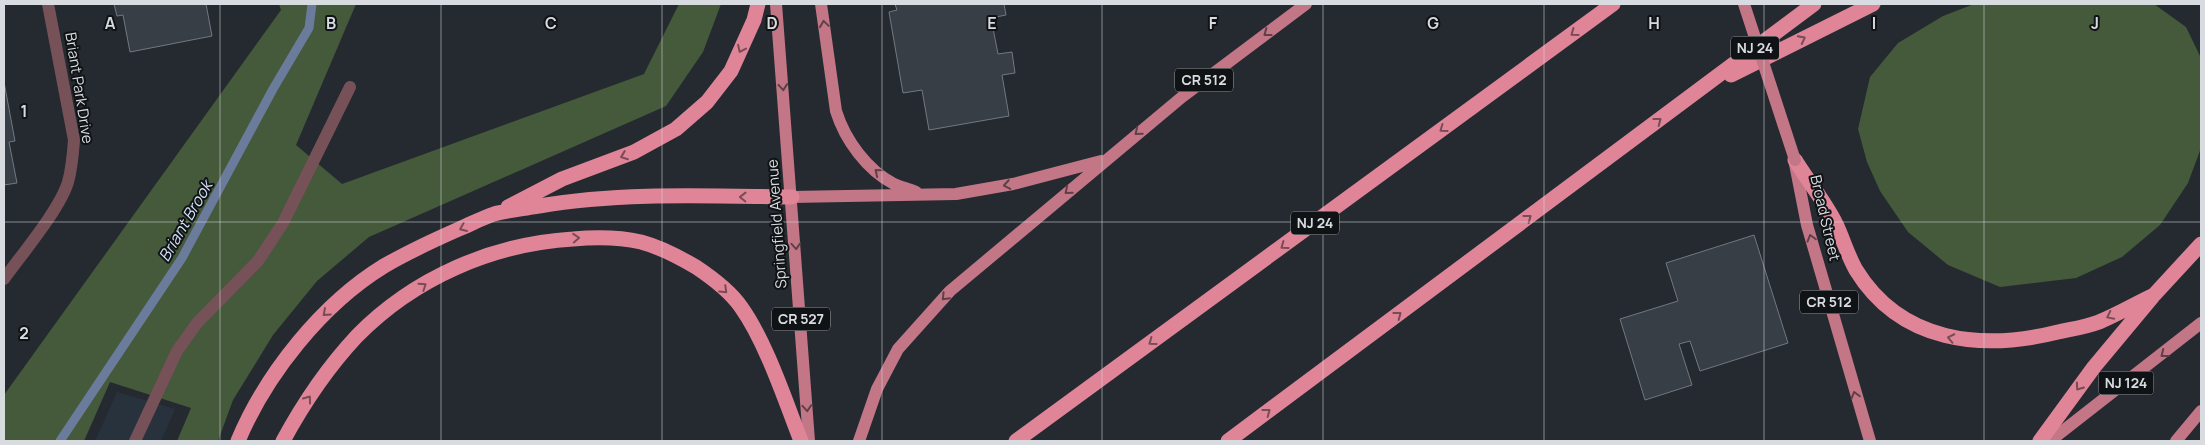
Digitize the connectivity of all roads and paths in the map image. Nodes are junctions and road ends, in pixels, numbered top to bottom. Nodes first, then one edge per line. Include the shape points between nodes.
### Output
1 (48, 4) edge
2 (758, 4) edge
3 (776, 4) edge
4 (821, 4) edge
5 (1306, 4) edge
6 (1613, 4) edge
7 (1744, 4) edge
8 (1814, 4) edge
9 (1873, 4) edge
10 (350, 87) dead end
11 (1696, 92) junction
12 (1105, 160) junction
13 (1795, 160) junction
14 (921, 194) junction
15 (792, 197) junction
16 (495, 214) junction
17 (2201, 244) edge
18 (4, 278) edge
19 (2154, 295) junction
20 (2201, 323) edge
21 (2201, 412) edge
22 (861, 435) edge
23 (135, 441) edge
24 (238, 441) edge
25 (284, 441) edge
26 (801, 441) edge
27 (810, 441) edge
28 (1016, 441) edge
29 (1228, 441) edge
30 (1870, 441) edge
31 (2040, 441) edge
32 (2050, 441) edge
33 (2176, 441) edge

1 - 18 street, Briant Park Drive via 74,140 73,159 60,200
2 -> 16 highway via 730,71 707,102 676,129 634,152 562,179
3 -> 15 main road, Springfield Avenue / CR 527
14 -> 4 main road via 894,184 848,140 836,112
5 -> 12 main road, CR 512 via 1182,97
6 -> 28 highway, NJ 24
7 - 13 main road, Broad Street / CR 512, bridge
8 - 11 highway, NJ 24
11 -> 9 highway
10 - 23 street via 283,223 258,261 197,323 178,350
29 -> 11 highway, NJ 24
12 -> 14 main road, CR 512 via 1013,184 956,194
12 -> 22 main road via 950,291 925,317 898,349 877,389
19 -> 13 highway via 2097,323 2021,340 1947,338 1895,312 1874,292 1856,270 1835,223
30 -> 13 main road, Broad Street / CR 512 via 1807,225
14 - 15 main road, CR 512
15 -> 16 highway via 666,196 573,200
15 -> 27 main road, Springfield Avenue / CR 527
16 -> 24 highway via 384,266 340,300 301,340 271,379
17 - 19 highway
19 -> 31 highway
20 -> 32 main road, NJ 124
21 - 33 main road
25 -> 26 highway via 303,405 358,336 395,304 436,277 508,248 547,240 595,237 641,242 680,258 710,276 741,306 760,341

